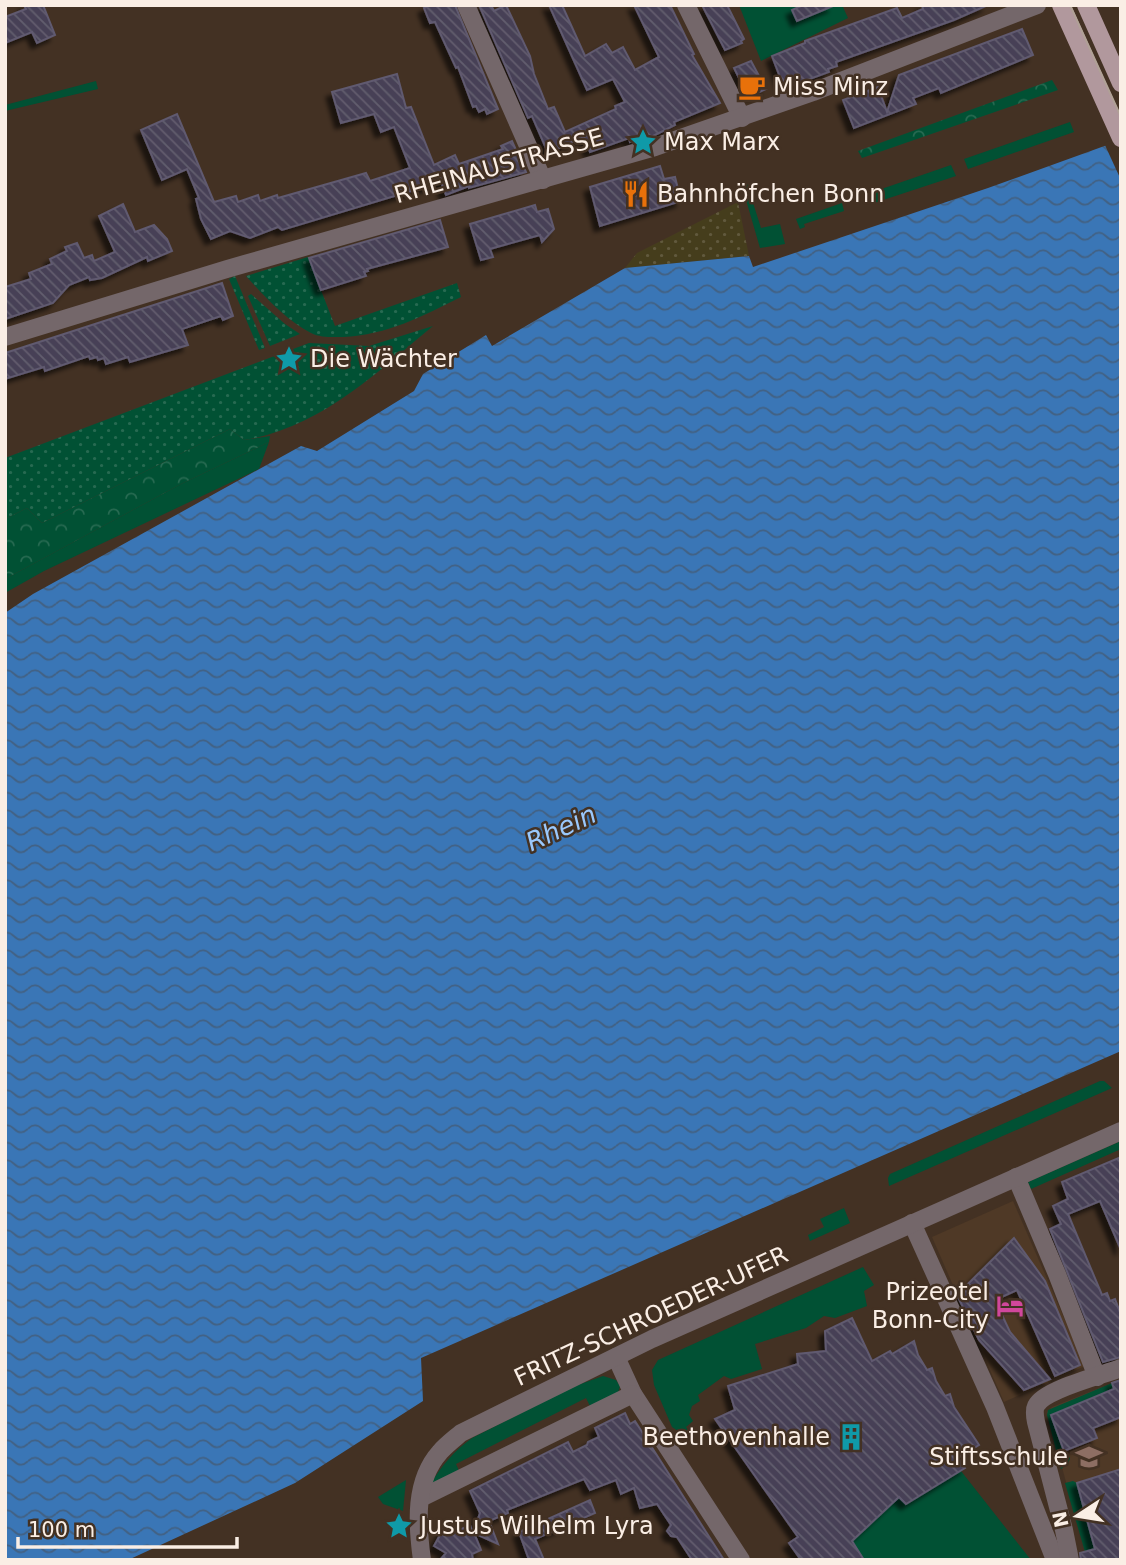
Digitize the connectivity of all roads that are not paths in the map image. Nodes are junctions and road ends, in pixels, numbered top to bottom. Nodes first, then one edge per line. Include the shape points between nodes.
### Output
1 (466, 5) edge
2 (686, 5) edge
3 (1037, 5) edge
4 (1061, 5) edge
5 (1086, 5) edge
6 (1121, 83) edge
7 (742, 118) junction
8 (1121, 138) edge
9 (543, 180) junction
10 (5, 337) edge
11 (1121, 1131) edge
12 (1016, 1177) junction
13 (912, 1223) junction
14 (616, 1357) junction
15 (1121, 1368) edge
16 (1097, 1377) junction
17 (633, 1394) junction
18 (421, 1498) junction
19 (422, 1560) edge
20 (741, 1560) edge
21 (1055, 1560) edge
22 (1070, 1560) edge

1 - 9 street
2 - 7 street
3 - 7 street, RHEINAUSTRASSE
4 - 8 main road
5 - 6 main road
7 - 9 street, RHEINAUSTRASSE
9 - 10 street, RHEINAUSTRASSE
11 - 12 street, FRITZ-SCHROEDER-UFER
12 - 13 street, FRITZ-SCHROEDER-UFER
12 - 16 street
13 - 14 street, FRITZ-SCHROEDER-UFER
13 - 21 street via 995,1407
14 - 17 street
14 - 18 street, FRITZ-SCHROEDER-UFER via 461,1433 426,1473
15 - 16 street
16 - 22 street via 1043,1398 1036,1406
17 - 18 street
17 - 20 street
18 - 19 street

